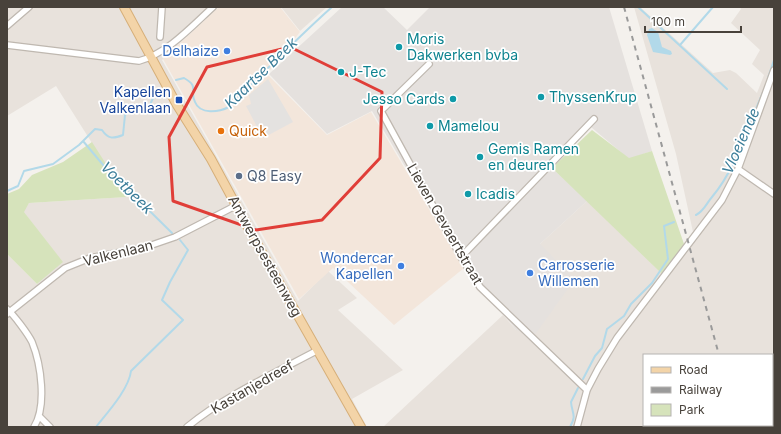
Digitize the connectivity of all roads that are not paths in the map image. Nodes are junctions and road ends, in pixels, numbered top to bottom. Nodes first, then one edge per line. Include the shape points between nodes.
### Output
1 (29, 7) edge
2 (124, 7) edge
3 (162, 7) edge
4 (213, 7) edge
5 (7, 26) edge
6 (160, 37) dead end
7 (7, 45) edge
8 (152, 57) junction
9 (429, 64) dead end
10 (774, 70) edge
11 (594, 119) dead end
12 (738, 169) junction
13 (774, 194) edge
14 (237, 205) junction
15 (461, 257) junction
16 (8, 312) edge
17 (318, 350) junction
18 (587, 390) junction
19 (40, 417) junction
20 (34, 427) edge
21 (50, 427) edge
22 (187, 427) edge
23 (360, 427) edge
24 (577, 427) edge

1 - 5 street
2 - 8 main road, Antwerpsesteenweg
3 - 6 street
4 - 8 street via 166,49
7 - 8 street via 139,60
8 - 14 main road, Antwerpsesteenweg
9 - 15 street, Lieven Gevaertstraat via 381,110
10 - 12 street
11 - 15 street
12 - 13 street
12 - 18 street via 722,200 617,338
14 - 16 street, Valkenlaan via 175,237 143,248 90,258 65,268
14 - 17 main road, Antwerpsesteenweg
15 - 18 street, Lieven Gevaertstraat via 480,287
16 - 19 street via 31,341 41,375
17 - 22 street, Kastanjedreef via 253,385
17 - 23 main road, Antwerpsesteenweg
18 - 24 street
19 - 20 street
19 - 21 street

